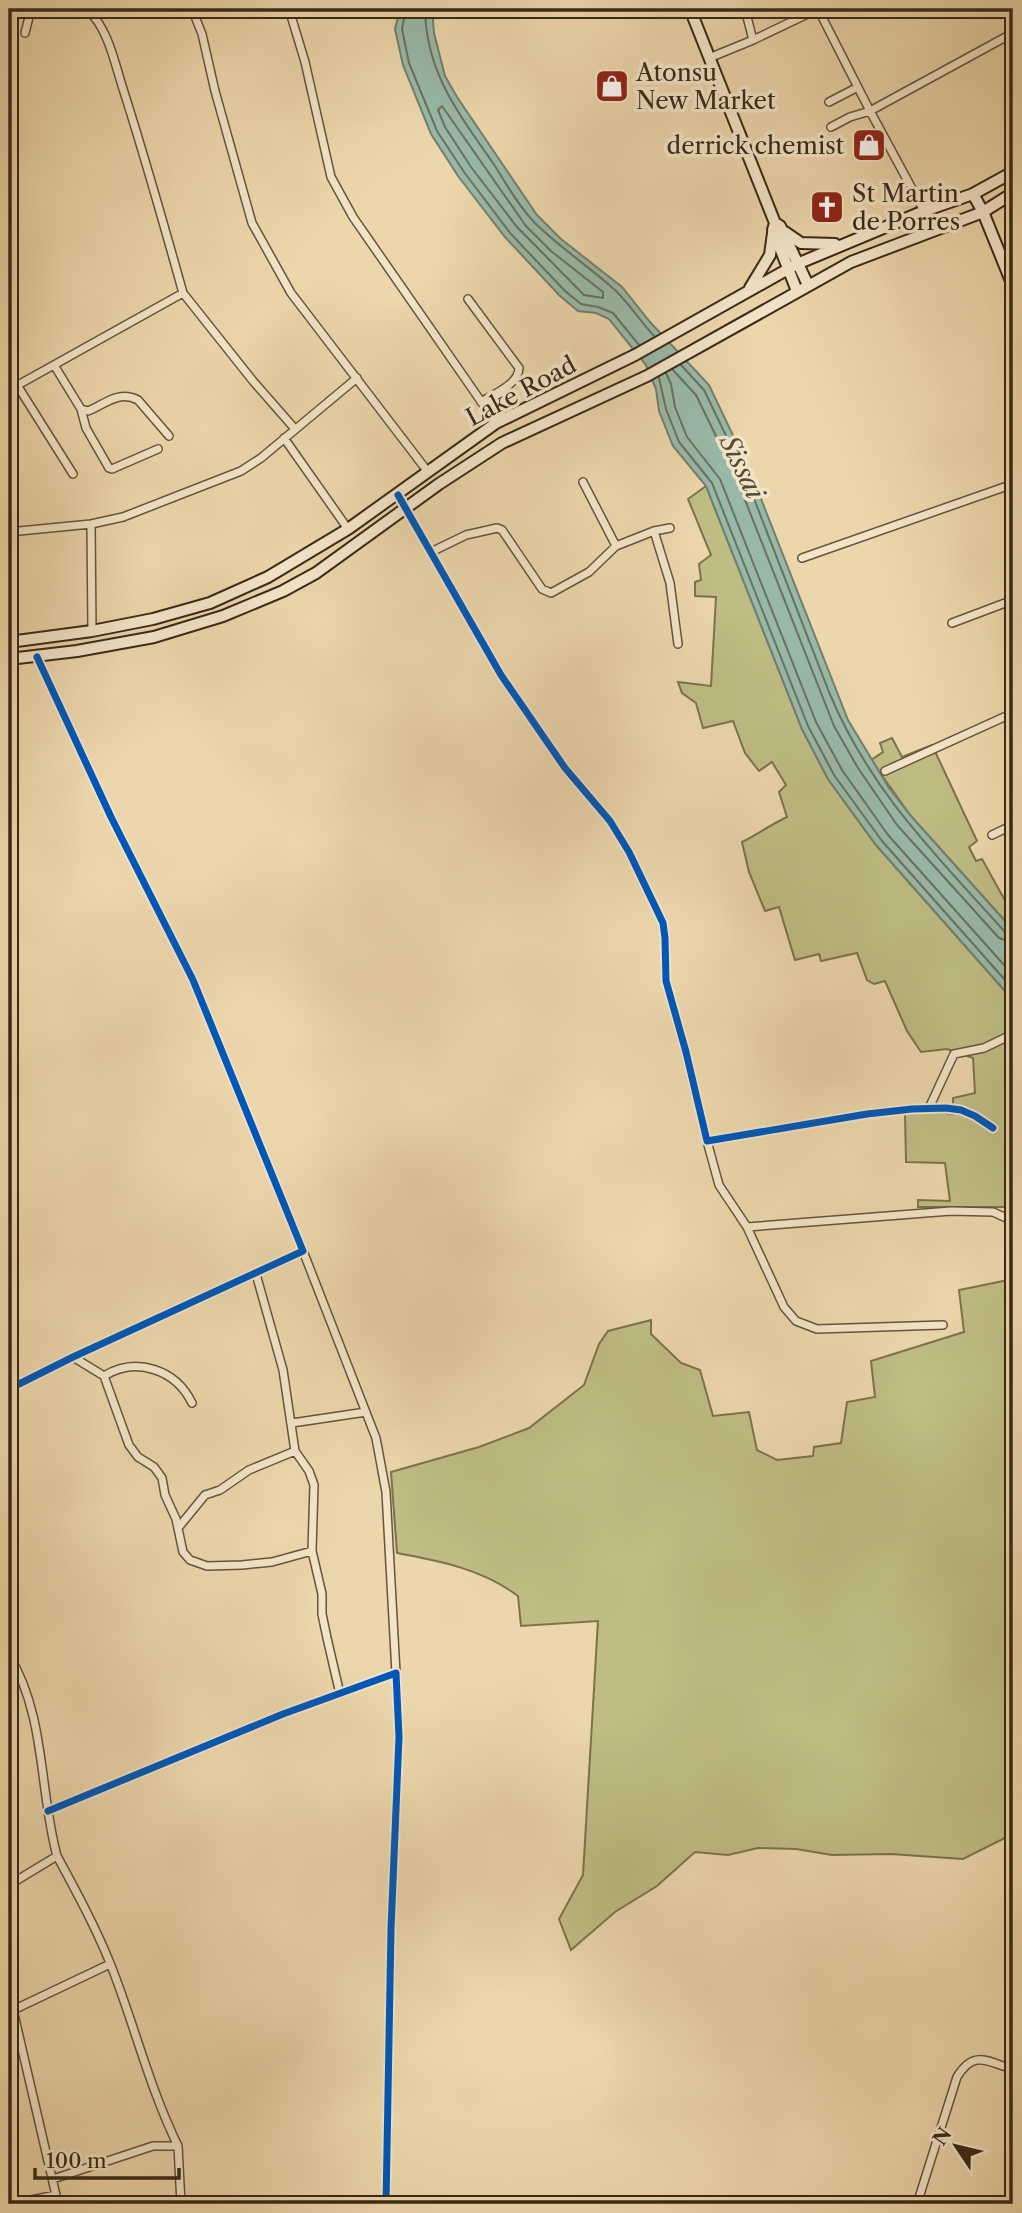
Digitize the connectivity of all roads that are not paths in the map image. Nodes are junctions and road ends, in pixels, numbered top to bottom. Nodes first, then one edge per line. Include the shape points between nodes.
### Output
1 (31, 9) edge
2 (87, 9) edge
3 (192, 9) edge
4 (289, 9) edge
5 (690, 9) edge
6 (745, 9) edge
7 (818, 9) edge
8 (25, 33) dead end
9 (1013, 33) edge
10 (753, 40) junction
11 (709, 58) junction
12 (858, 87) junction
13 (829, 102) dead end
14 (870, 111) junction
15 (831, 127) dead end
16 (1013, 172) edge
17 (1013, 193) edge
18 (973, 194) junction
19 (924, 211) junction
20 (983, 212) junction
21 (776, 227) junction
22 (841, 244) junction
23 (793, 266) junction
24 (1013, 286) edge
25 (803, 288) junction
26 (749, 290) junction
27 (183, 293) junction
28 (468, 299) dead end
29 (54, 365) junction
30 (357, 378) junction
31 (17, 385) junction
32 (9, 390) edge
33 (481, 402) junction
34 (81, 409) junction
35 (496, 422) junction
36 (295, 429) junction
37 (169, 436) dead end
38 (284, 438) junction
39 (158, 449) dead end
40 (428, 472) junction
41 (73, 474) dead end
42 (583, 482) dead end
43 (1013, 484) edge
44 (397, 495) junction
45 (405, 508) junction
46 (91, 524) junction
47 (670, 528) dead end
48 (348, 529) junction
49 (654, 531) junction
50 (9, 532) edge
51 (616, 546) junction
52 (431, 552) junction
53 (802, 558) dead end
54 (1013, 600) edge
55 (952, 624) dead end
56 (92, 631) junction
57 (9, 642) edge
58 (678, 644) dead end
59 (37, 657) junction
60 (9, 659) edge
61 (1013, 712) edge
62 (885, 771) dead end
63 (1013, 825) edge
64 (992, 835) dead end
65 (1013, 1034) edge
66 (929, 1108) junction
67 (993, 1128) dead end
68 (707, 1141) junction
69 (1013, 1221) edge
70 (747, 1227) junction
71 (303, 1251) junction
72 (256, 1274) junction
73 (943, 1325) dead end
74 (73, 1357) junction
75 (104, 1376) junction
76 (9, 1389) edge
77 (192, 1403) dead end
78 (366, 1412) junction
79 (292, 1423) junction
80 (295, 1451) junction
81 (178, 1528) junction
82 (312, 1550) junction
83 (9, 1655) edge
84 (396, 1674) junction
85 (341, 1694) junction
86 (48, 1811) junction
87 (57, 1856) junction
88 (9, 1885) edge
89 (110, 1964) junction
90 (11, 2011) edge
91 (1013, 2069) edge
92 (177, 2146) junction
93 (53, 2179) junction
94 (56, 2195) junction
95 (11, 2204) edge
96 (58, 2204) edge
97 (181, 2204) edge
98 (386, 2204) edge
99 (917, 2204) edge

1 - 8 street
2 - 27 street via 106,38
3 - 30 street via 252,223 291,293
4 - 33 street via 331,177 353,217
5 - 11 main road
6 - 10 street
7 - 10 street
7 - 12 street
9 - 14 street
10 - 11 street
11 - 21 main road
12 - 13 street
12 - 14 street
14 - 15 street
14 - 19 street
16 - 18 main road, Lake Road
17 - 20 main road, Lake Road
18 - 19 main road, Lake Road
18 - 20 main road
19 - 22 main road, Lake Road
20 - 24 main road
20 - 25 main road, Lake Road via 851,262
21 - 22 main road via 801,243
21 - 23 main road
21 - 26 main road via 770,255
22 - 23 main road, Lake Road
23 - 25 main road
23 - 26 main road, Lake Road
25 - 45 main road, Lake Road via 647,376 502,443
26 - 35 main road, Lake Road via 635,355
27 - 29 street
27 - 36 street
28 - 33 street via 519,368 515,380
29 - 31 street
29 - 34 street
30 - 36 street
30 - 40 street
31 - 32 street
31 - 41 street
33 - 35 street
34 - 37 street via 88,411 116,397 131,397
34 - 39 street via 86,428 109,468
35 - 40 main road, Lake Road
36 - 38 street
38 - 46 street via 241,471 123,517
38 - 48 street
40 - 44 main road, Lake Road
42 - 51 street
43 - 53 street
44 - 45 street
44 - 48 main road, Lake Road
45 - 52 street
45 - 59 main road, Lake Road via 316,573 223,616 153,637
46 - 50 street
46 - 56 street
47 - 49 street
48 - 56 main road, Lake Road via 268,577 210,603
49 - 51 street
49 - 58 street via 670,583
51 - 52 street via 589,572 551,593 542,589 497,528 474,532
52 - 68 street via 522,708 615,829 663,923 666,981
54 - 55 street
56 - 57 main road, Lake Road
59 - 60 main road, Lake Road
59 - 71 street via 193,980
61 - 62 street
63 - 64 street
65 - 66 street via 984,1048 954,1054
66 - 67 street via 961,1110
66 - 68 street
68 - 70 street via 719,1185
69 - 70 street via 992,1212 951,1211
70 - 73 street via 784,1307 796,1321 817,1329
71 - 72 street
71 - 78 street
72 - 74 street
72 - 79 street via 274,1332
74 - 75 street
74 - 76 street
75 - 77 street via 125,1367 162,1370 186,1389
75 - 81 street via 129,1445 162,1478
78 - 79 street
78 - 84 street via 386,1492
79 - 80 street
80 - 81 street via 205,1495
80 - 82 street via 314,1485
81 - 82 street via 183,1552 207,1566 272,1562
82 - 85 street
83 - 86 street via 32,1709
84 - 85 street
84 - 98 street via 399,1737 390,1929
85 - 86 street
86 - 87 street
87 - 88 street
87 - 89 street
89 - 90 street
89 - 92 street
90 - 93 street
91 - 99 street via 982,2060 965,2064
92 - 93 street via 153,2146
92 - 97 street
93 - 94 street
94 - 95 street
94 - 96 street

